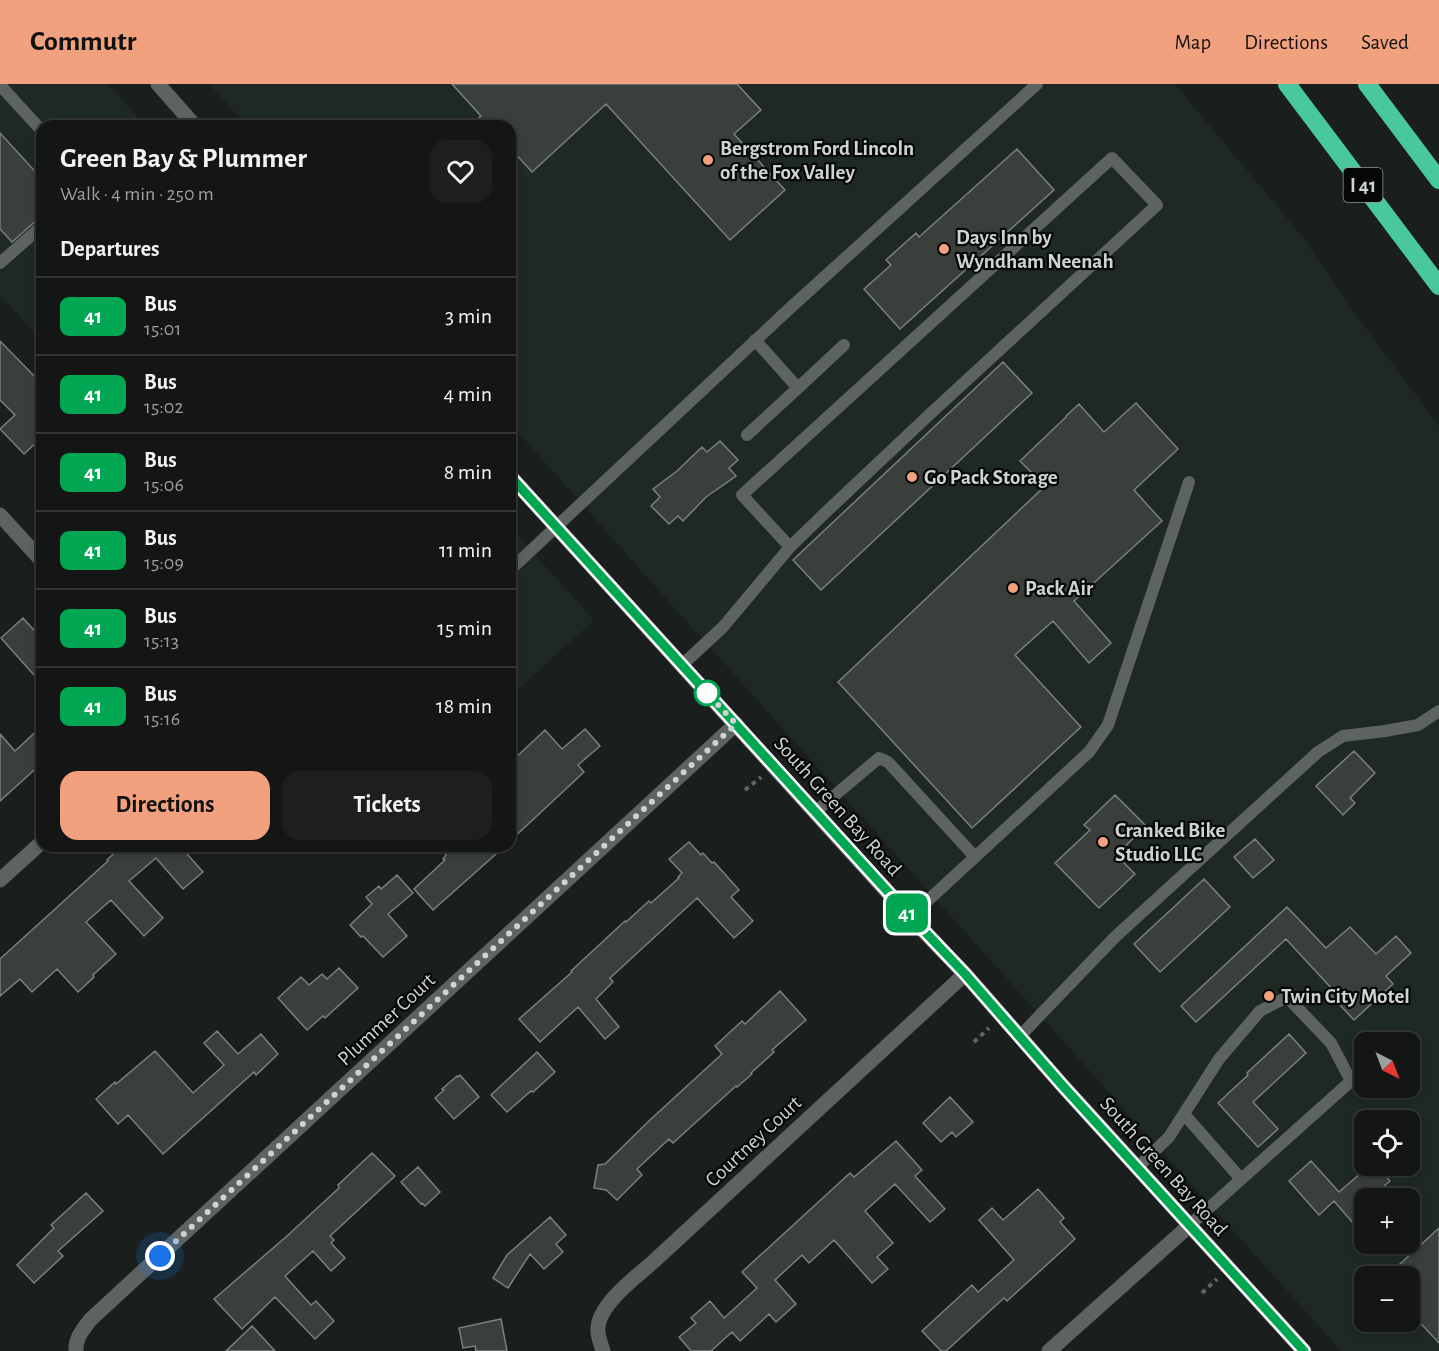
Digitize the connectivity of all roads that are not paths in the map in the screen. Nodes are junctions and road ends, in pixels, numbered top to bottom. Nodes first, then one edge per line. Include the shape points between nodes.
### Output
1 (158, 84) edge
2 (1037, 84) edge
3 (1287, 84) edge
4 (1367, 84) edge
5 (0, 85) edge
6 (190, 120) edge
7 (36, 124) edge
8 (1439, 180) edge
9 (36, 231) edge
10 (0, 263) edge
11 (1439, 286) edge
12 (755, 340) junction
13 (844, 345) dead end
14 (798, 388) junction
15 (747, 435) dead end
16 (1189, 482) dead end
17 (516, 483) edge
18 (0, 515) edge
19 (556, 527) junction
20 (790, 547) junction
21 (36, 554) edge
22 (516, 564) edge
23 (682, 665) junction
24 (1439, 711) edge
25 (736, 724) junction
26 (815, 812) junction
27 (36, 847) edge
28 (975, 857) junction
29 (0, 880) edge
30 (910, 916) junction
31 (965, 974) junction
32 (1019, 1037) junction
33 (1184, 1114) junction
34 (1137, 1168) junction
35 (1241, 1179) junction
36 (1190, 1225) junction
37 (76, 1351) edge
38 (603, 1351) edge
39 (1049, 1351) edge
40 (1304, 1351) edge

1 - 6 street
2 - 12 lane
3 - 11 highway, I 41
4 - 8 highway
5 - 7 lane
9 - 10 lane
12 - 14 lane
12 - 19 lane
13 - 14 lane
14 - 15 lane
16 - 28 lane via 1108,725 1089,752
17 - 19 street, South Green Bay Road
18 - 21 street
19 - 22 lane
19 - 23 street, South Green Bay Road
20 - 20 lane via 742,495 1112,158 1157,205
20 - 23 lane via 723,627
23 - 25 street, South Green Bay Road
24 - 32 lane via 1418,725 1343,736 1318,752 1115,937
25 - 26 street, South Green Bay Road
25 - 37 street, Plummer Court via 90,1320 78,1336
26 - 28 lane via 879,758 888,762
26 - 30 street, South Green Bay Road
27 - 29 street
28 - 30 lane
30 - 31 street, South Green Bay Road
31 - 32 street, South Green Bay Road
31 - 38 street, Courtney Court via 612,1298 598,1327
32 - 34 street, South Green Bay Road
33 - 34 lane via 1169,1137
33 - 35 lane
33 - 35 lane via 1219,1059 1260,1011 1287,997 1331,1043 1351,1081
34 - 36 street, South Green Bay Road
35 - 36 lane
36 - 39 street
36 - 40 street, South Green Bay Road

